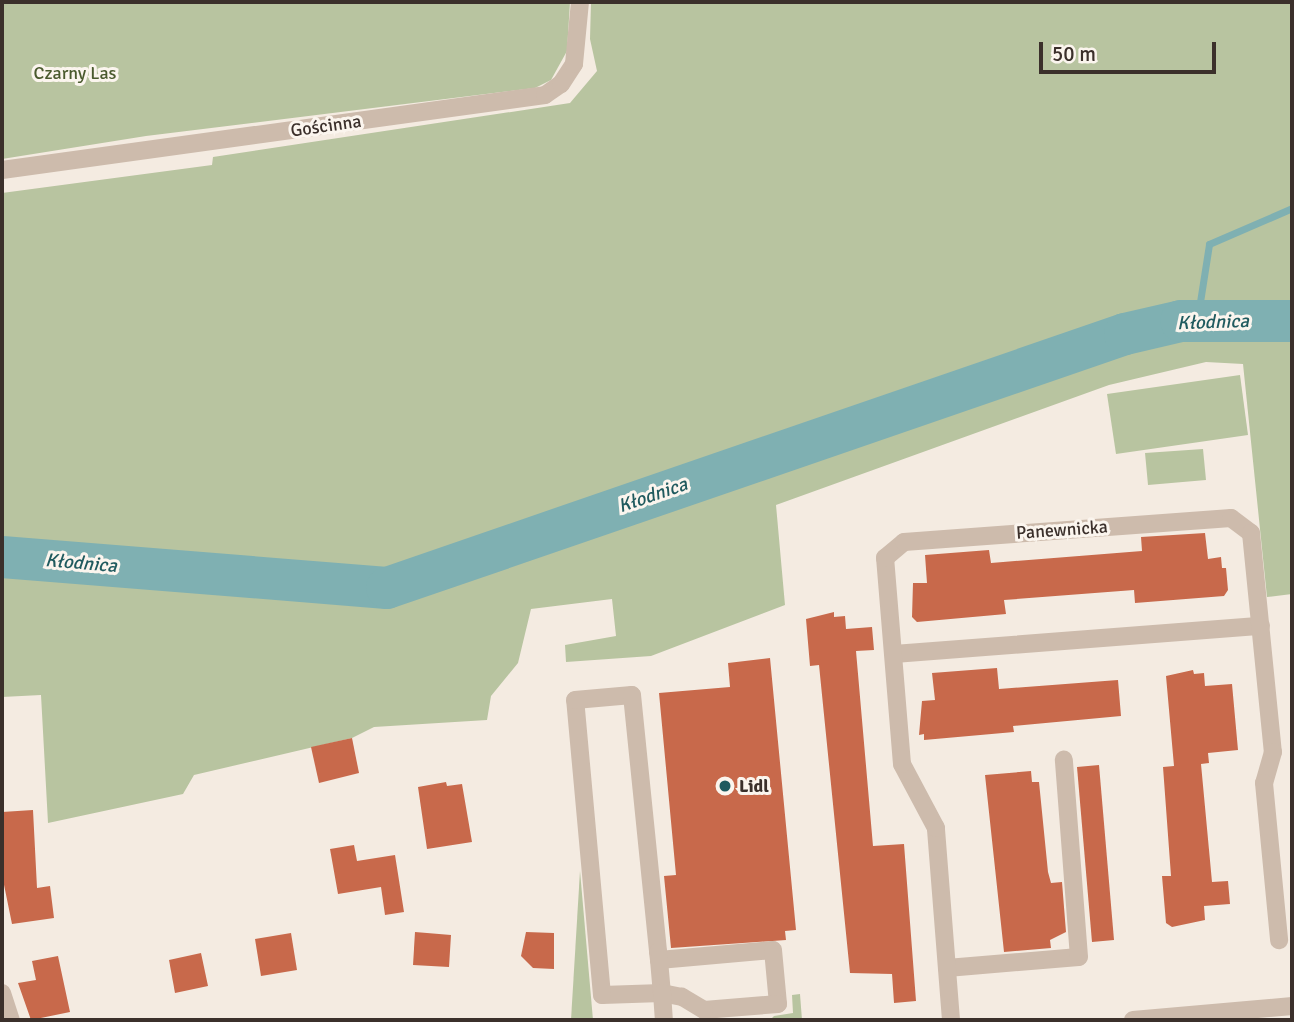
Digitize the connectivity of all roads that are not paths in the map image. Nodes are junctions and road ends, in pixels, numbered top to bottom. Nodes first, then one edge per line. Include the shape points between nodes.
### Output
1 (580, 2) edge
2 (2, 170) edge
3 (1261, 626) junction
4 (894, 654) junction
5 (1064, 760) dead end
6 (1279, 940) dead end
7 (659, 961) junction
8 (947, 968) junction
9 (2, 993) edge
10 (662, 993) junction
11 (1292, 1006) edge
12 (11, 1020) edge
13 (664, 1020) edge
14 (951, 1020) edge
15 (1133, 1020) edge

1 - 2 street, Gościnna via 574,64 561,84 545,95
3 - 4 street
3 - 4 street, Panewnicka via 1251,533 1231,518 904,542 885,558
3 - 6 street, Panewnicka via 1273,752 1264,783
4 - 8 street, Panewnicka via 902,764 936,828
5 - 8 street via 1079,957
7 - 10 street
7 - 10 street via 773,950 778,1004 704,1010 682,997
7 - 10 street via 632,695 575,700 601,995
8 - 14 street, Panewnicka
9 - 12 street
10 - 13 street
11 - 15 street

